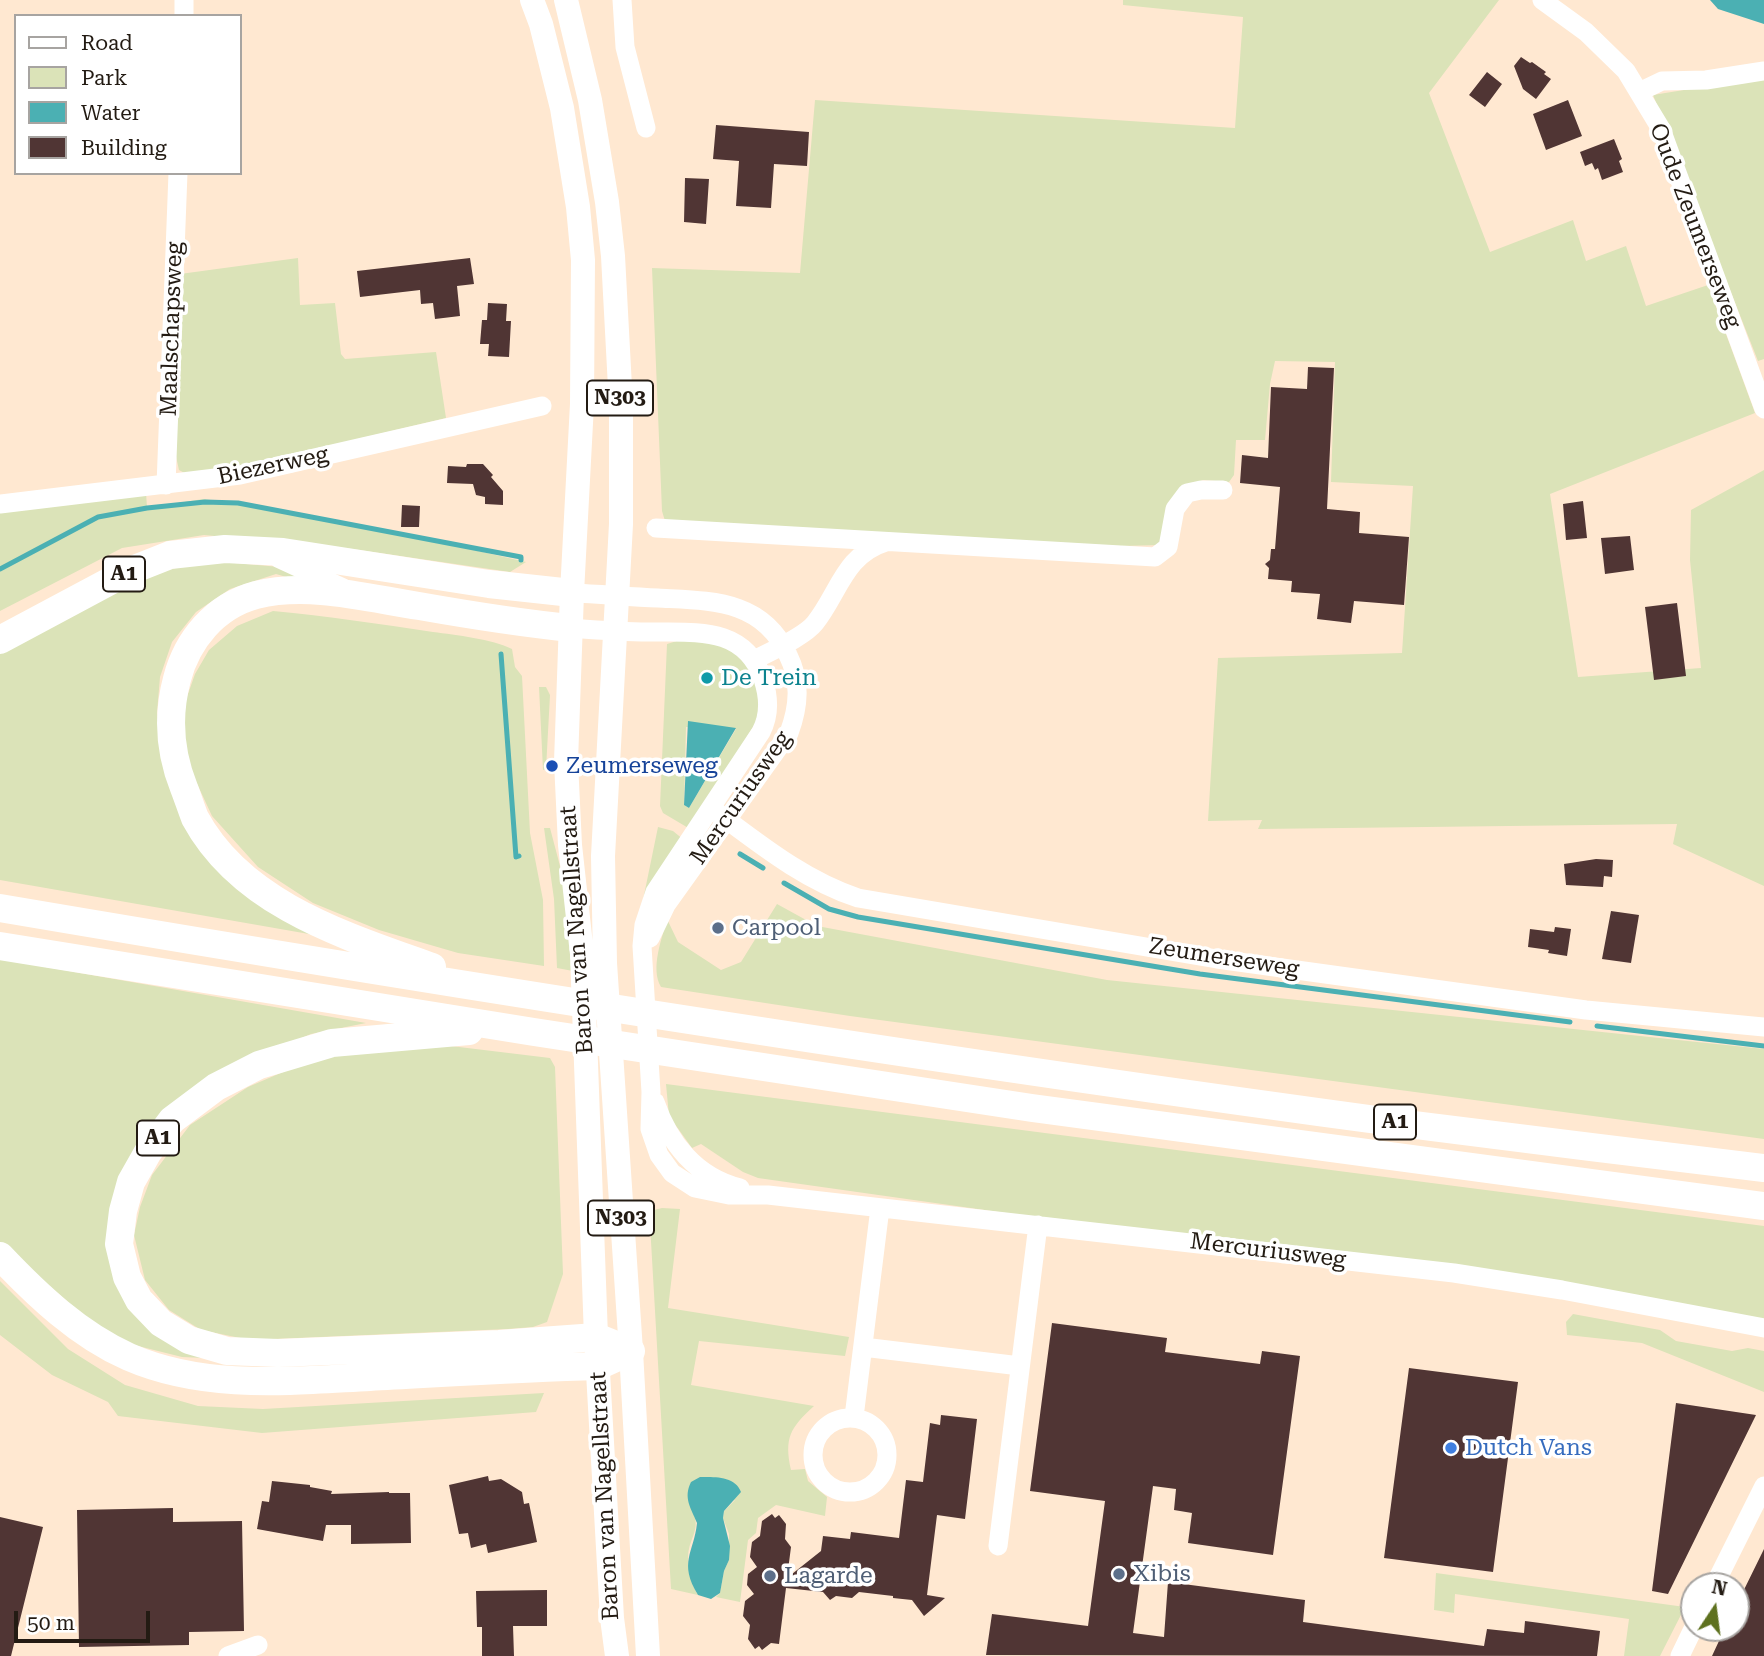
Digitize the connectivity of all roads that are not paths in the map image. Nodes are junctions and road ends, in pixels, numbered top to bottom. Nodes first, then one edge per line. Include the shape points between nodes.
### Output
1 (532, 0) edge
2 (566, 0) edge
3 (622, 0) edge
4 (1542, 0) edge
5 (1764, 71) edge
6 (1639, 92) junction
7 (646, 128) dead end
8 (178, 175) edge
9 (542, 406) dead end
10 (1764, 409) edge
11 (166, 485) junction
12 (1223, 490) dead end
13 (0, 504) edge
14 (656, 528) dead end
15 (887, 541) junction
16 (261, 550) junction
17 (572, 593) junction
18 (617, 595) junction
19 (363, 597) junction
20 (571, 628) junction
21 (615, 631) junction
22 (0, 640) edge
23 (783, 644) junction
24 (754, 660) junction
25 (719, 814) junction
26 (0, 908) edge
27 (0, 946) edge
28 (497, 990) junction
29 (505, 1027) junction
30 (1764, 1027) edge
31 (1764, 1168) edge
32 (1764, 1206) edge
33 (880, 1208) junction
34 (1038, 1225) junction
35 (0, 1256) edge
36 (1764, 1328) edge
37 (596, 1337) junction
38 (863, 1347) junction
39 (631, 1351) junction
40 (598, 1366) junction
41 (1020, 1366) junction
42 (854, 1417) dead end
43 (1764, 1486) edge
44 (998, 1546) dead end
45 (1721, 1572) edge
46 (258, 1646) dead end
47 (228, 1656) edge
48 (617, 1656) edge
49 (648, 1656) edge

1 - 17 main road, Baron van Nagellstraat / N303 via 562,108 583,260 582,404
2 - 18 main road, Baron van Nagellstraat / N303 via 598,145 613,256 621,406
3 - 7 street via 625,47
4 - 6 street, Oude Zeumerseweg via 1586,32 1626,71
5 - 6 street via 1662,81
6 - 10 street, Oude Zeumerseweg via 1661,129
8 - 11 street, Maalschapsweg
9 - 11 street, Biezerweg via 240,475
11 - 13 street, Biezerweg
12 - 15 street via 1187,493 1175,509 1168,547 1155,557
14 - 15 street
15 - 23 street via 872,546 847,570 814,625
16 - 17 highway, A1
16 - 19 street, A1
16 - 22 highway, A1 via 170,555 127,572
17 - 18 street, Mercuriusweg
17 - 20 main road, Baron van Nagellstraat / N303
18 - 21 main road, Baron van Nagellstraat / N303
18 - 23 street, Mercuriusweg via 741,608 772,629
19 - 20 highway, A1
19 - 28 highway, A1 via 302,591 256,596 209,621 180,665 173,694 170,723 178,773 195,818 211,841 269,895 328,928
20 - 21 street
20 - 37 main road, Baron van Nagellstraat / N303 via 566,762 582,954
21 - 24 street via 709,633 734,642
21 - 39 main road, Baron van Nagellstraat / N303 via 603,856 605,963
23 - 24 street
23 - 25 street, Mercuriusweg via 798,685 795,718 789,733
24 - 25 street, Mercuriusweg via 766,687 766,719
25 - 30 street, Zeumerseweg via 828,888 858,898 1217,958 1586,1010
25 - 33 street, Mercuriusweg via 655,892 644,925 651,1092 663,1124 687,1158 704,1173 732,1186 768,1195
26 - 28 highway, A1
27 - 29 highway, A1
28 - 31 highway, A1 via 1403,1124
29 - 32 highway, A1 via 1333,1150
29 - 37 highway, A1 via 332,1043 259,1065 216,1087 172,1120 131,1182 118,1244 127,1277 139,1300 161,1323 190,1340 227,1352 499,1345
33 - 34 street, Mercuriusweg
33 - 38 street
34 - 36 street, Mercuriusweg via 1454,1273
34 - 41 street
35 - 40 highway via 52,1307 89,1334 128,1357 184,1376 257,1382
37 - 39 highway, A1
37 - 40 main road, Baron van Nagellstraat
38 - 41 street
38 - 42 street
39 - 40 highway
39 - 49 main road, Baron van Nagellstraat
40 - 48 main road, Baron van Nagellstraat
41 - 44 street
43 - 45 street
46 - 47 street

